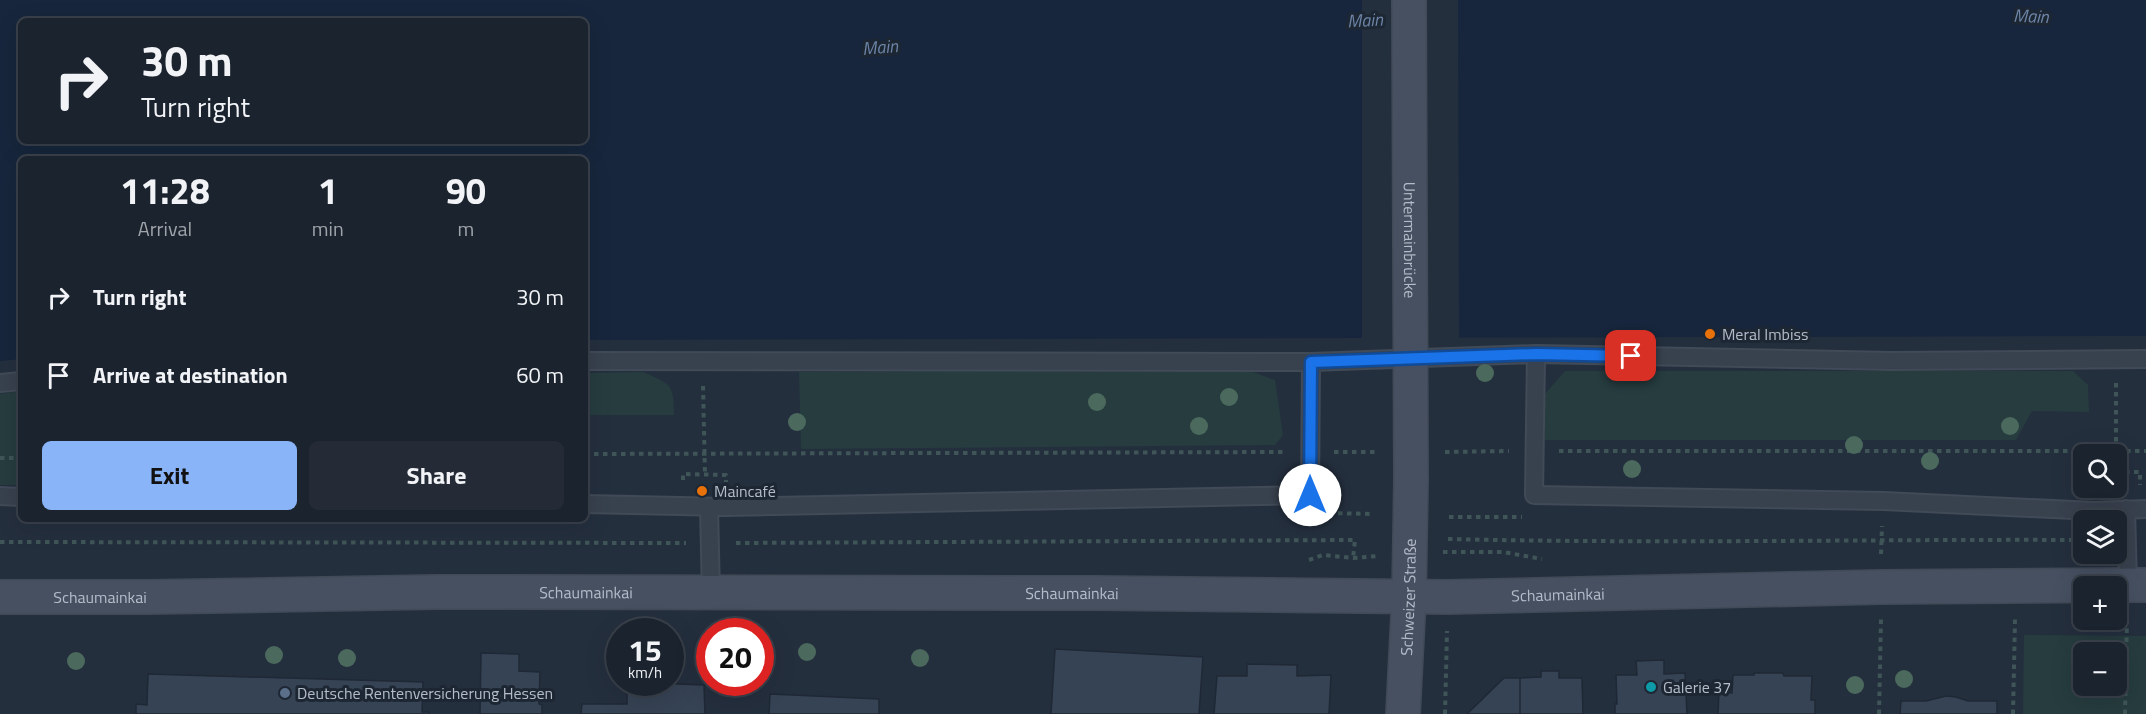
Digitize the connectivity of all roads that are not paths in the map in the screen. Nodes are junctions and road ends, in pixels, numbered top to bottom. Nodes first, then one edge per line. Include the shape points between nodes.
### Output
1 (1409, 0) edge
2 (1536, 354) junction
3 (2146, 359) edge
4 (588, 361) edge
5 (1311, 362) junction
6 (18, 381) edge
7 (0, 383) edge
8 (1411, 480) joint
9 (0, 496) edge
10 (18, 496) edge
11 (588, 504) edge
12 (710, 507) junction
13 (2126, 509) junction
14 (2146, 509) edge
15 (2137, 585) edge
16 (711, 594) junction
17 (0, 597) edge
18 (1409, 597) junction
19 (1403, 714) edge

1 - 8 main road, Untermainbrücke, bridge
2 - 3 lane via 1892,361
2 - 5 lane
2 - 13 lane via 1534,495
4 - 5 lane
5 - 12 lane via 1310,495
6 - 7 lane
8 - 18 main road, Schweizer Straße
9 - 10 lane
11 - 12 lane
12 - 16 lane
13 - 14 lane
13 - 15 lane
15 - 18 main road, Schaumainkai
16 - 17 main road, Schaumainkai via 436,592
16 - 18 main road, Schaumainkai
18 - 19 main road, Schweizer Straße

